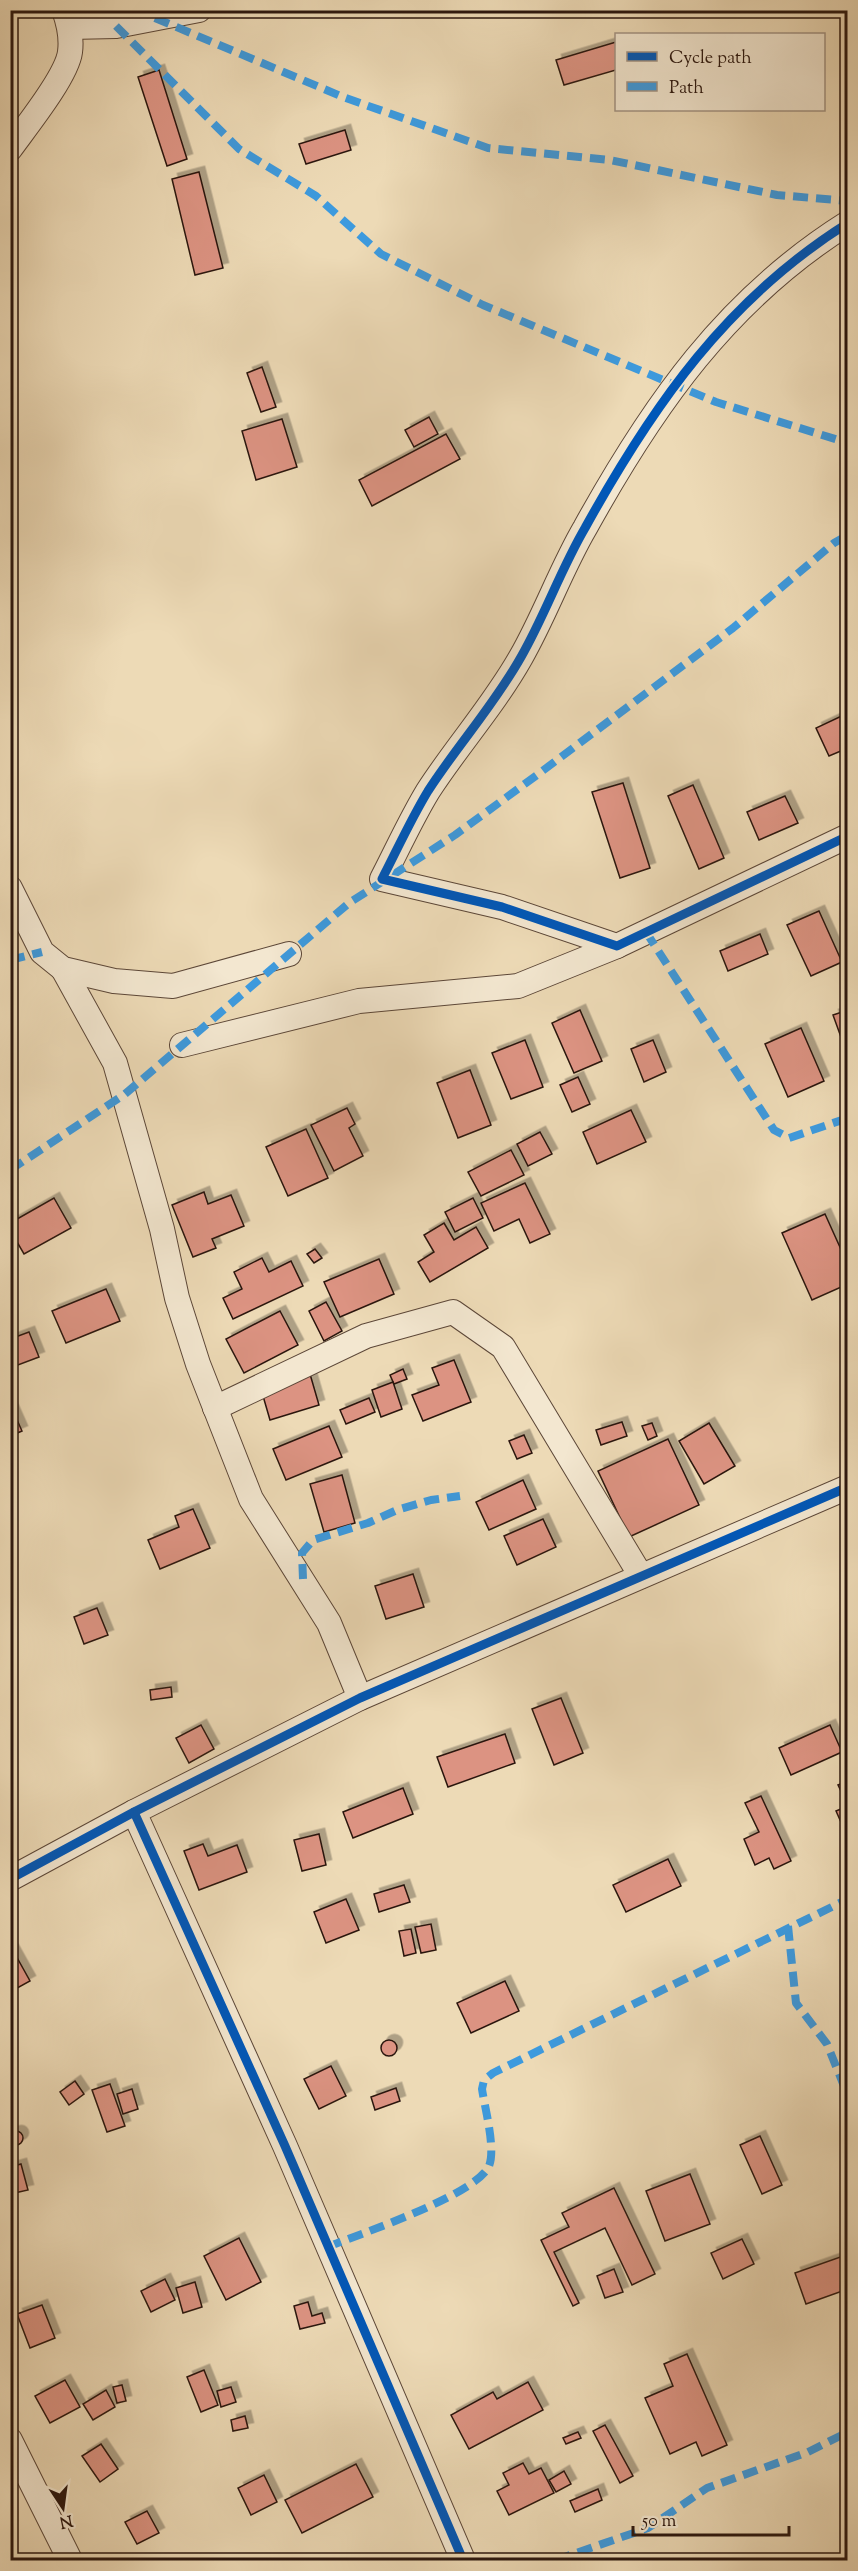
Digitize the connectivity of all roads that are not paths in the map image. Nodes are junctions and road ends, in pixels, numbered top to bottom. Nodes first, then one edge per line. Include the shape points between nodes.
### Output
1 (200, 10) edge
2 (67, 19) edge
3 (10, 149) edge
4 (848, 223) edge
5 (848, 836) edge
6 (10, 888) edge
7 (617, 946) junction
8 (289, 954) dead end
9 (63, 969) junction
10 (182, 1045) dead end
11 (215, 1408) junction
12 (848, 1487) edge
13 (641, 1576) junction
14 (360, 1698) junction
15 (134, 1812) junction
16 (10, 1879) edge
17 (10, 2440) edge
18 (70, 2560) edge
19 (463, 2560) edge

1 - 2 street via 116,26
2 - 3 street via 70,55 46,99
4 - 7 street via 798,255 750,297 675,384 584,529 519,660 428,792 382,879 502,907
5 - 7 street
6 - 9 street via 42,952
7 - 10 street via 518,986 359,1001
8 - 9 street via 173,986 114,981
9 - 11 street via 116,1063 162,1228 177,1298
11 - 13 street via 366,1336 453,1312 503,1347
11 - 14 street via 251,1499 329,1623
12 - 13 street
13 - 14 street
14 - 15 street
15 - 16 street
15 - 19 street via 285,2146
17 - 18 street

